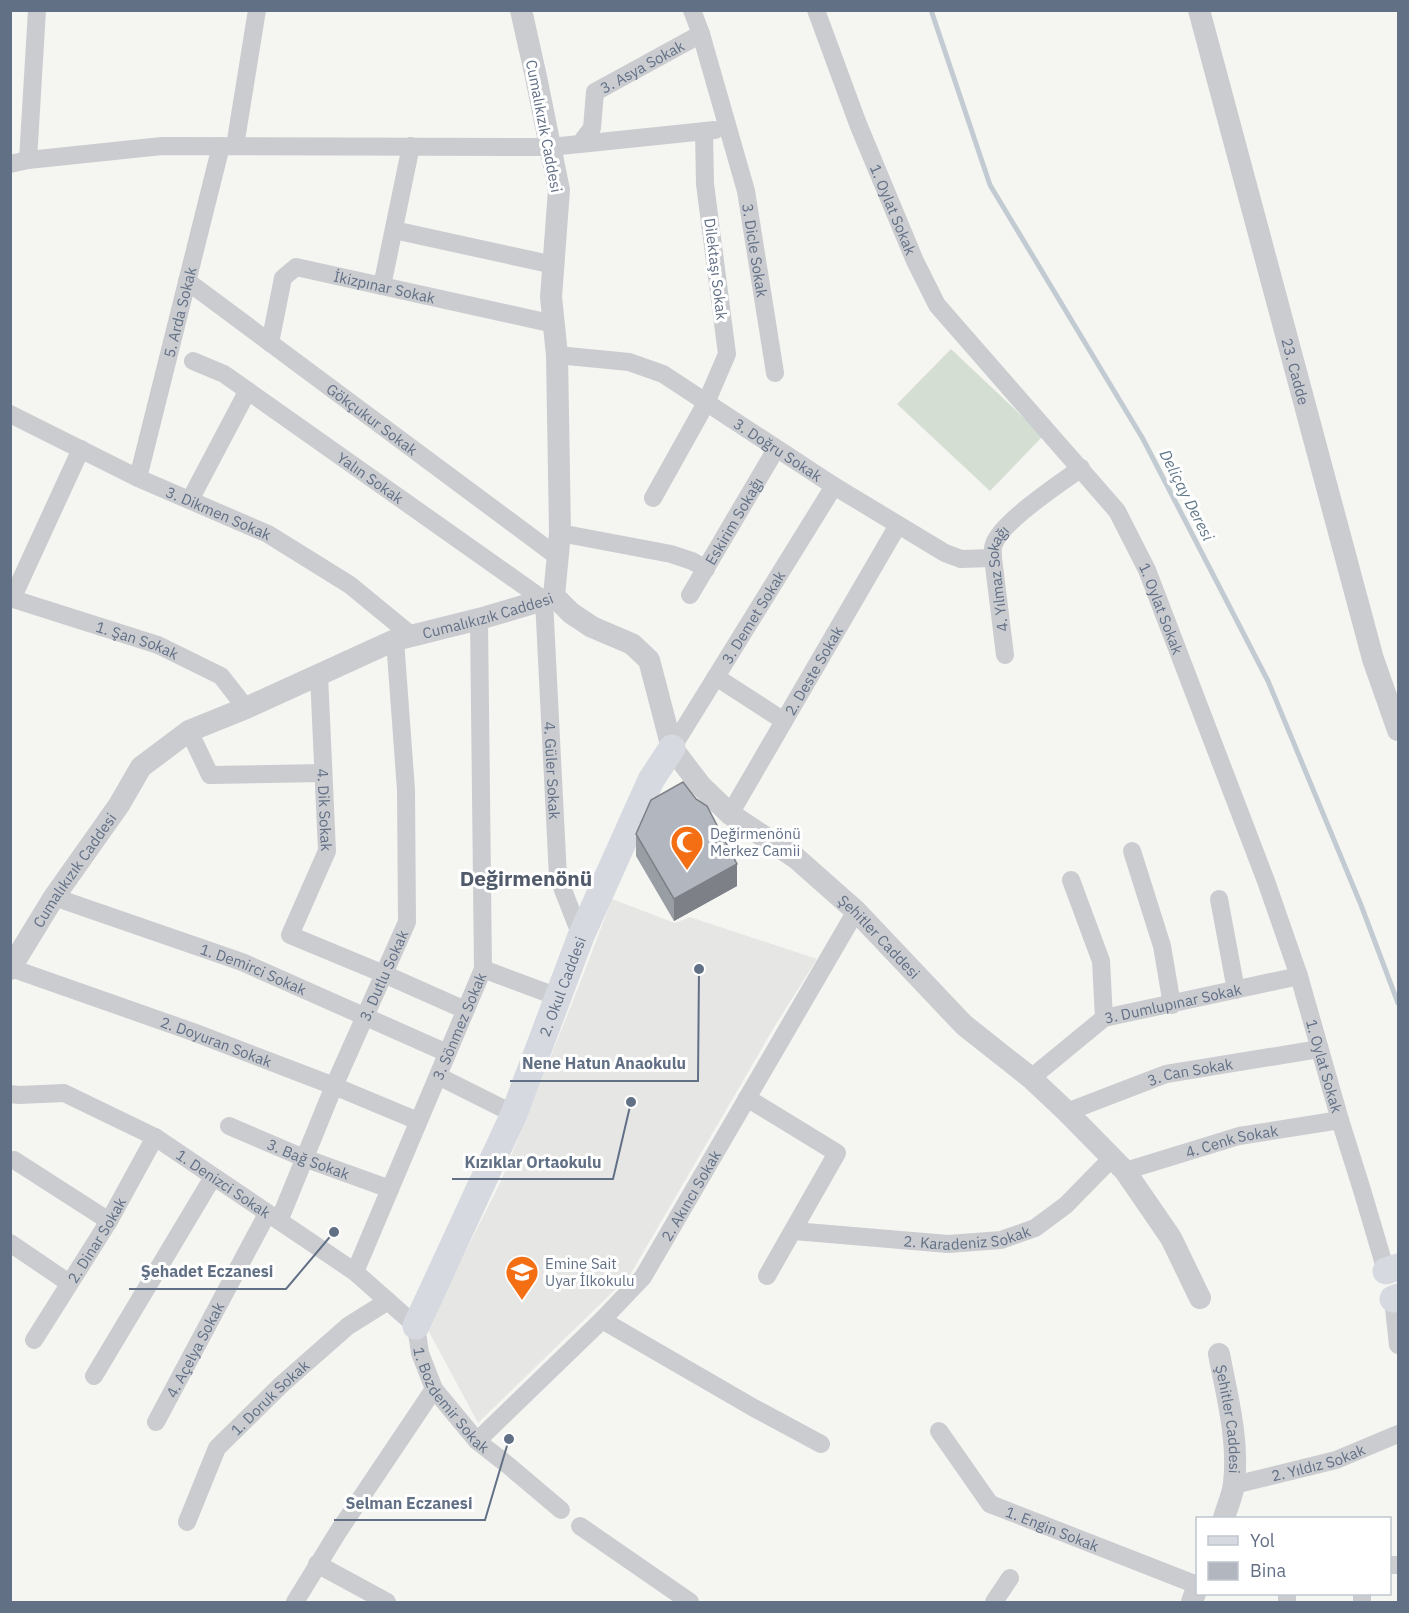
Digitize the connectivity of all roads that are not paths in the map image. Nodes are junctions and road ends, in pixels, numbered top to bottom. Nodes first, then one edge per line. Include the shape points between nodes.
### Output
1 (38, 10) edge
2 (257, 10) edge
3 (521, 10) edge
4 (692, 10) edge
5 (816, 10) edge
6 (1199, 10) edge
7 (701, 34) junction
8 (728, 129) junction
9 (704, 131) junction
10 (580, 144) junction
11 (228, 146) junction
12 (411, 146) junction
13 (550, 147) junction
14 (19, 162) edge
15 (394, 230) junction
16 (554, 265) junction
17 (187, 281) junction
18 (382, 286) junction
19 (554, 324) junction
20 (270, 343) junction
21 (557, 356) junction
22 (193, 362) dead end
23 (775, 373) dead end
24 (248, 392) junction
25 (706, 404) junction
26 (10, 414) edge
27 (81, 448) junction
28 (776, 448) junction
29 (1081, 468) junction
30 (138, 478) junction
31 (834, 486) junction
32 (653, 498) dead end
33 (190, 500) junction
34 (898, 525) junction
35 (560, 532) junction
36 (558, 557) junction
37 (993, 558) junction
38 (706, 569) junction
39 (690, 595) dead end
40 (549, 598) junction
41 (11, 599) edge
42 (479, 619) junction
43 (404, 638) junction
44 (1005, 655) dead end
45 (319, 675) junction
46 (716, 677) junction
47 (246, 708) junction
48 (784, 721) junction
49 (1398, 730) edge
50 (189, 731) junction
51 (672, 748) junction
52 (323, 773) junction
53 (730, 814) junction
54 (1132, 851) dead end
55 (1071, 880) dead end
56 (54, 897) junction
57 (1219, 898) dead end
58 (856, 911) junction
59 (582, 936) junction
60 (11, 968) edge
61 (483, 969) junction
62 (384, 974) junction
63 (1299, 976) junction
64 (1236, 990) junction
65 (558, 997) junction
66 (1172, 1005) junction
67 (465, 1010) junction
68 (364, 1016) junction
69 (1104, 1018) junction
70 (1319, 1049) junction
71 (447, 1053) junction
72 (438, 1076) junction
73 (1031, 1078) junction
74 (334, 1086) junction
75 (10, 1094) edge
76 (747, 1098) junction
77 (1067, 1112) junction
78 (514, 1114) junction
79 (1340, 1120) junction
80 (418, 1121) junction
81 (229, 1126) dead end
82 (155, 1137) junction
83 (304, 1158) junction
84 (14, 1160) dead end
85 (1119, 1164) junction
86 (213, 1177) junction
87 (390, 1189) junction
88 (273, 1217) junction
89 (109, 1221) junction
90 (794, 1231) junction
91 (10, 1244) edge
92 (1392, 1269) edge
93 (355, 1272) junction
94 (767, 1276) dead end
95 (69, 1283) junction
96 (1200, 1298) dead end
97 (1396, 1298) edge
98 (388, 1302) junction
99 (602, 1320) junction
100 (416, 1326) junction
101 (34, 1340) dead end
102 (1398, 1345) edge
103 (1219, 1354) dead end
104 (94, 1376) dead end
105 (434, 1389) junction
106 (156, 1422) dead end
107 (939, 1431) dead end
108 (1398, 1434) edge
109 (477, 1441) junction
110 (821, 1444) dead end
111 (1234, 1485) junction
112 (561, 1510) dead end
113 (1224, 1517) edge
114 (187, 1522) dead end
115 (580, 1526) dead end
116 (317, 1564) junction
117 (1010, 1578) dead end
118 (1196, 1585) edge
119 (295, 1602) edge
120 (387, 1602) edge
121 (690, 1602) edge
122 (994, 1602) edge

1 - 14 street
2 - 11 street, 5. Arda Sokak
3 - 13 street, Cumalıkızık Caddesi
4 - 7 street, 3. Dicle Sokak
5 - 29 street, 1. Oylat Sokak via 858,124 937,305
6 - 49 street, 23. Cadde via 1373,659
7 - 8 street, 3. Dicle Sokak
7 - 10 street, 3. Asya Sokak via 595,92 592,129
8 - 9 street
8 - 23 street, 3. Dicle Sokak via 746,192
9 - 10 street
9 - 25 street, Dilektaşı Sokak via 705,184 727,354
10 - 13 street
11 - 12 street
11 - 14 street via 162,146
11 - 17 street, 5. Arda Sokak
12 - 13 street
12 - 15 street
13 - 16 street, Cumalıkızık Caddesi via 559,189
15 - 16 street
15 - 18 street
16 - 19 street, Cumalıkızık Caddesi
17 - 20 street, Gökçukur Sokak
17 - 30 street, 5. Arda Sokak
18 - 19 street, İkizpınar Sokak
18 - 20 street, İkizpınar Sokak via 296,267 283,278
19 - 21 street, Cumalıkızık Caddesi
20 - 36 street, Gökçukur Sokak
21 - 25 street, 3. Doğru Sokak via 629,362 663,374
21 - 35 street, Cumalıkızık Caddesi
22 - 24 street, Yalın Sokak via 224,374
24 - 33 street
24 - 40 street, Yalın Sokak
25 - 28 street, 3. Doğru Sokak
25 - 32 street, Dilektaşı Sokak
26 - 27 street, 3. Dikmen Sokak
27 - 30 street, 3. Dikmen Sokak
27 - 41 street
28 - 31 street, 3. Doğru Sokak
28 - 38 street, Eskirim Sokağı
29 - 37 street, 4. Yılmaz Sokağı via 1004,529 994,544
29 - 63 street, 1. Oylat Sokak via 1117,511 1147,570
30 - 33 street, 3. Dikmen Sokak
31 - 34 street, 3. Doğru Sokak
31 - 46 street, 3. Demet Sokak
33 - 43 street, 3. Dikmen Sokak via 268,534 350,585
34 - 37 street, 3. Doğru Sokak via 961,559
34 - 48 street, 2. Deste Sokak
35 - 36 street, Cumalıkızık Caddesi
35 - 38 street via 671,554
36 - 40 street, Cumalıkızık Caddesi
37 - 44 street, 4. Yılmaz Sokağı
38 - 39 street, Eskirim Sokağı
40 - 42 street, Cumalıkızık Caddesi
40 - 51 street, Şehitler Caddesi via 592,627 632,644 649,660
40 - 59 street, 4. Güler Sokak via 558,877
41 - 47 street, 1. Şan Sokak via 158,645 220,676
42 - 43 street, Cumalıkızık Caddesi
42 - 61 street, 3. Sönmez Sokak
43 - 45 street, Cumalıkızık Caddesi
43 - 62 street, 3. Dutlu Sokak via 406,922
45 - 47 street, Cumalıkızık Caddesi
45 - 52 street, 4. Dik Sokak
46 - 48 street
46 - 51 street, 3. Demet Sokak
47 - 50 street, Cumalıkızık Caddesi
48 - 53 street, 2. Deste Sokak
50 - 52 street via 210,776
50 - 56 street, Cumalıkızık Caddesi via 141,768
51 - 53 street, Şehitler Caddesi via 700,786
51 - 59 main road, 2. Okul Caddesi via 651,780
52 - 62 street, 4. Dik Sokak via 327,851 290,935
53 - 58 street, Şehitler Caddesi via 796,858
54 - 66 street via 1162,946
55 - 69 street via 1101,961
56 - 60 street, Cumalıkızık Caddesi
56 - 68 street, 1. Demirci Sokak via 242,962
57 - 64 street
58 - 73 street, Şehitler Caddesi via 964,1025
58 - 76 street, 2. Akıncı Sokak
59 - 65 main road, 2. Okul Caddesi
60 - 74 street, 2. Doyuran Sokak
61 - 65 street
61 - 67 street, 3. Sönmez Sokak
62 - 67 street
62 - 68 street, 3. Dutlu Sokak
63 - 64 street, 3. Dumlupınar Sokak
63 - 70 street, 1. Oylat Sokak
64 - 66 street, 3. Dumlupınar Sokak
65 - 78 main road, 2. Okul Caddesi
66 - 69 street, 3. Dumlupınar Sokak
67 - 71 street, 3. Sönmez Sokak
68 - 71 street, 1. Demirci Sokak
68 - 74 street, 3. Dutlu Sokak
69 - 73 street, 3. Dumlupınar Sokak
70 - 77 street, 3. Can Sokak via 1166,1074
70 - 79 street, 1. Oylat Sokak
71 - 72 street, 3. Sönmez Sokak
72 - 78 street
72 - 80 street, 3. Sönmez Sokak
73 - 77 street, Şehitler Caddesi
74 - 80 street, 2. Doyuran Sokak
74 - 83 street, 3. Dutlu Sokak
75 - 82 street, 1. Denizci Sokak via 64,1093
76 - 90 street via 837,1153
76 - 99 street, 2. Akıncı Sokak via 643,1277
77 - 85 street, Şehitler Caddesi
78 - 100 main road, 2. Okul Caddesi
79 - 85 street, 4. Cenk Sokak via 1239,1136
79 - 92 street, 1. Oylat Sokak
80 - 87 street, 3. Sönmez Sokak
81 - 83 street, 3. Bağ Sokak
82 - 86 street, 1. Denizci Sokak
82 - 89 street, 2. Dinar Sokak
83 - 87 street, 3. Bağ Sokak
83 - 88 street, 3. Dutlu Sokak
84 - 89 street
85 - 90 street, 2. Karadeniz Sokak via 1035,1228 1001,1240 948,1244
85 - 96 street, Şehitler Caddesi via 1171,1238
86 - 88 street, 1. Denizci Sokak
86 - 104 street
87 - 93 street, 3. Sönmez Sokak
88 - 93 street, 1. Denizci Sokak
88 - 106 street, 4. Açelya Sokak
89 - 95 street, 2. Dinar Sokak
90 - 94 street
91 - 95 street
93 - 98 street, 1. Denizci Sokak
95 - 101 street, 2. Dinar Sokak
97 - 102 street
98 - 100 street, 1. Denizci Sokak
98 - 114 street, 1. Doruk Sokak via 348,1326 217,1448
99 - 109 street, 2. Akıncı Sokak
99 - 110 street
100 - 105 street, 1. Bozdemir Sokak via 420,1353
103 - 111 street, Şehitler Caddesi via 1230,1408
105 - 109 street, 1. Bozdemir Sokak
105 - 116 street
107 - 118 street, 1. Engin Sokak via 990,1504
108 - 111 street, 2. Yıldız Sokak via 1336,1460
109 - 112 street, 1. Bozdemir Sokak
111 - 113 street, Şehitler Caddesi
115 - 121 street
116 - 119 street
116 - 120 street
117 - 122 street

